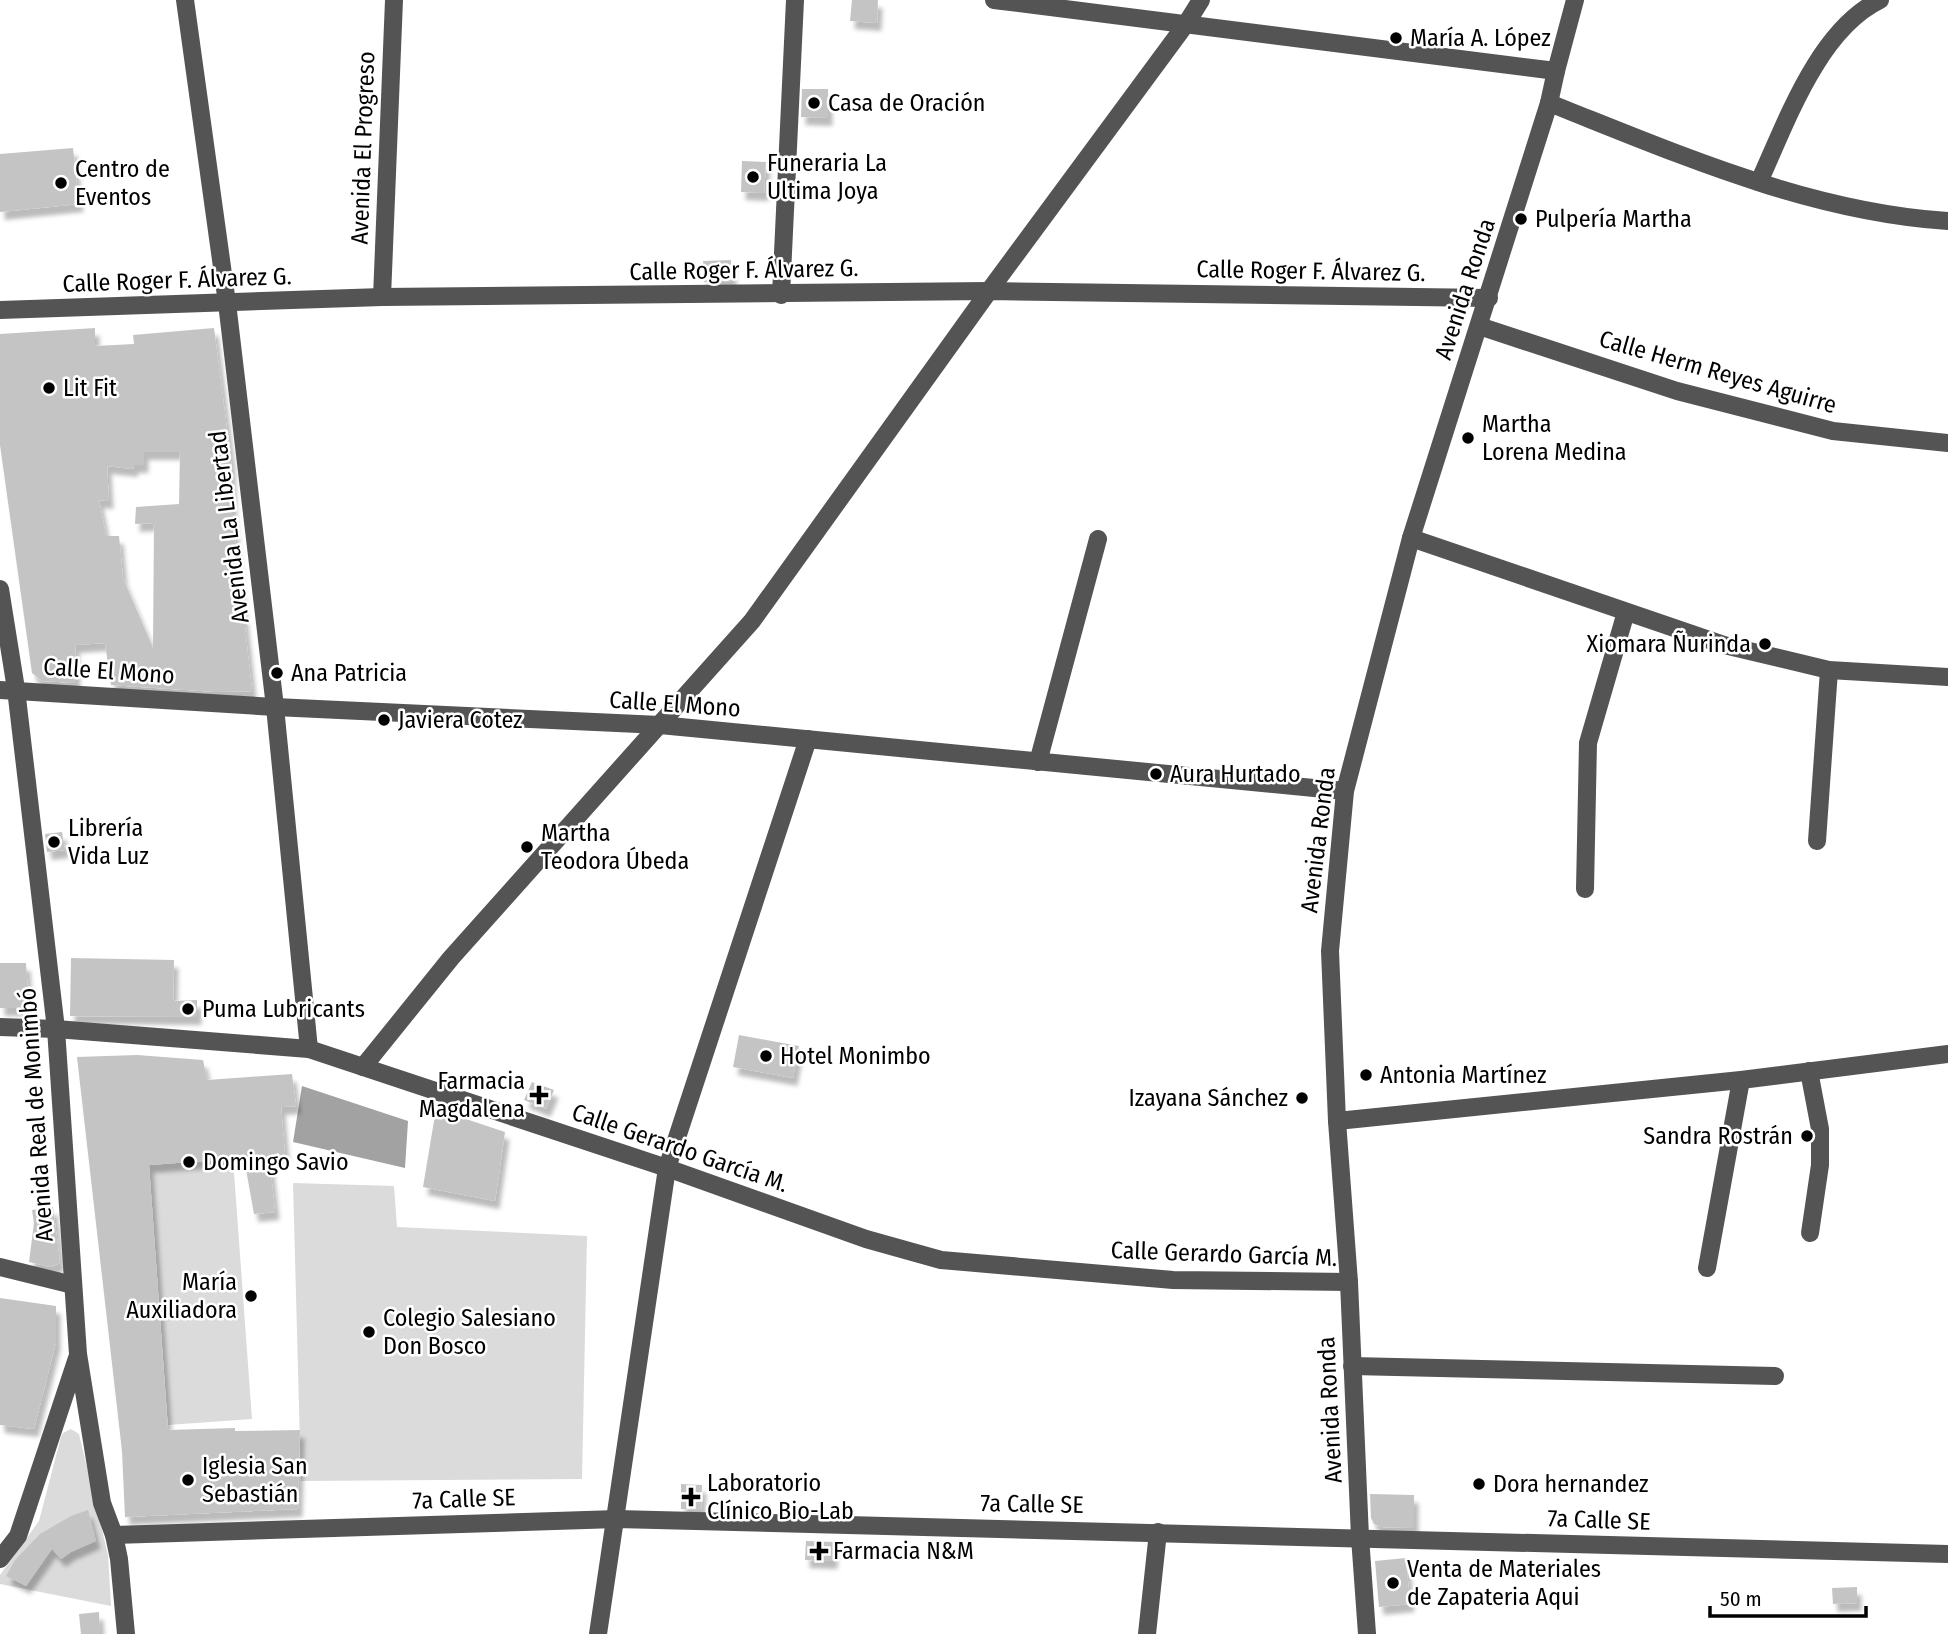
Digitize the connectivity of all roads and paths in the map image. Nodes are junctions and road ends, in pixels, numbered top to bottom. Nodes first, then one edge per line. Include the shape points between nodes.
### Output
1 (185, 0) edge
2 (394, 0) edge
3 (795, 0) edge
4 (994, 0) edge
5 (1201, 0) edge
6 (1575, 0) edge
7 (1880, 0) edge
8 (1186, 24) junction
9 (1556, 71) junction
10 (1549, 103) junction
11 (1759, 182) junction
12 (1948, 221) edge
13 (989, 292) junction
14 (781, 295) junction
15 (382, 297) junction
16 (1489, 298) junction
17 (227, 303) junction
18 (0, 310) edge
19 (1479, 326) junction
20 (1948, 443) edge
21 (1411, 538) junction
22 (1098, 539) dead end
23 (0, 589) edge
24 (1626, 612) junction
25 (1829, 670) junction
26 (1948, 677) edge
27 (8, 689) edge
28 (275, 707) junction
29 (660, 725) junction
30 (808, 739) junction
31 (1038, 762) junction
32 (1345, 791) junction
33 (1817, 841) dead end
34 (1585, 889) dead end
35 (0, 1027) edge
36 (56, 1029) junction
37 (309, 1049) junction
38 (1948, 1054) edge
39 (363, 1067) junction
40 (1809, 1072) junction
41 (1741, 1080) junction
42 (1338, 1121) junction
43 (667, 1168) junction
44 (1810, 1233) dead end
45 (0, 1268) edge
46 (1707, 1268) dead end
47 (1349, 1282) junction
48 (73, 1285) junction
49 (78, 1354) junction
50 (1352, 1366) junction
51 (1775, 1376) dead end
52 (617, 1519) junction
53 (1158, 1532) junction
54 (0, 1533) edge
55 (114, 1535) junction
56 (18, 1536) junction
57 (1360, 1537) junction
58 (1948, 1554) edge
59 (0, 1559) edge
60 (126, 1634) edge
61 (598, 1634) edge
62 (1147, 1634) edge
63 (1367, 1634) edge

1 - 17 street, Avenida La Libertad
2 - 15 street, Avenida El Progreso
3 - 14 street
4 - 8 street
5 - 8 street
6 - 9 street, Avenida Ronda
7 - 11 street via 1868,5 1833,39 1807,78
8 - 9 street
8 - 13 street
9 - 10 street, Avenida Ronda
10 - 11 street
10 - 16 street, Avenida Ronda
11 - 12 street via 1840,206
13 - 14 street, Calle Roger F. Álvarez G.
13 - 16 street, Calle Roger F. Álvarez G.
13 - 29 street via 751,621
14 - 15 street, Calle Roger F. Álvarez G.
15 - 17 street, Calle Roger F. Álvarez G.
16 - 19 street, Avenida Ronda
17 - 18 street, Calle Roger F. Álvarez G.
17 - 28 street, Avenida La Libertad
19 - 20 street, Calle Herm Reyes Aguirre via 1677,391 1833,431
19 - 21 street, Avenida Ronda
21 - 24 street
21 - 32 street, Avenida Ronda
22 - 31 street
23 - 27 street, Avenida Real de Monimbó
24 - 25 street via 1724,645
24 - 34 street via 1588,743
25 - 26 street
25 - 33 street
27 - 28 street, Calle El Mono
27 - 36 street, Avenida Real de Monimbó
28 - 29 street, Calle El Mono
28 - 37 street, Avenida La Libertad
29 - 30 street, Calle El Mono
29 - 39 street via 451,958
30 - 31 street, Calle El Mono
30 - 43 street
31 - 32 street, Calle El Mono
32 - 42 street, Avenida Ronda via 1330,951
35 - 36 street, Calle Gerardo García M.
36 - 37 street, Calle Gerardo García M.
36 - 48 street, Avenida Real de Monimbó
37 - 39 street, Calle Gerardo García M.
38 - 40 street
39 - 43 street, Calle Gerardo García M.
40 - 41 street
40 - 44 street via 1820,1129
41 - 42 street
41 - 46 street
42 - 47 street, Avenida Ronda
43 - 47 street, Calle Gerardo García M. via 866,1239 941,1260 1173,1280
43 - 52 street
45 - 48 street
47 - 50 street, Avenida Ronda
48 - 49 street, Avenida Real de Monimbó
49 - 55 street, Avenida Real de Monimbó via 102,1503
49 - 56 street
50 - 51 street
50 - 57 street, Avenida Ronda
52 - 53 street, 7a Calle SE
52 - 55 street, 7a Calle SE
52 - 61 street
53 - 57 street, 7a Calle SE
53 - 62 street
54 - 56 street
55 - 60 street, Avenida Real de Monimbó
56 - 59 street
57 - 58 street, 7a Calle SE
57 - 63 street, Avenida Ronda

